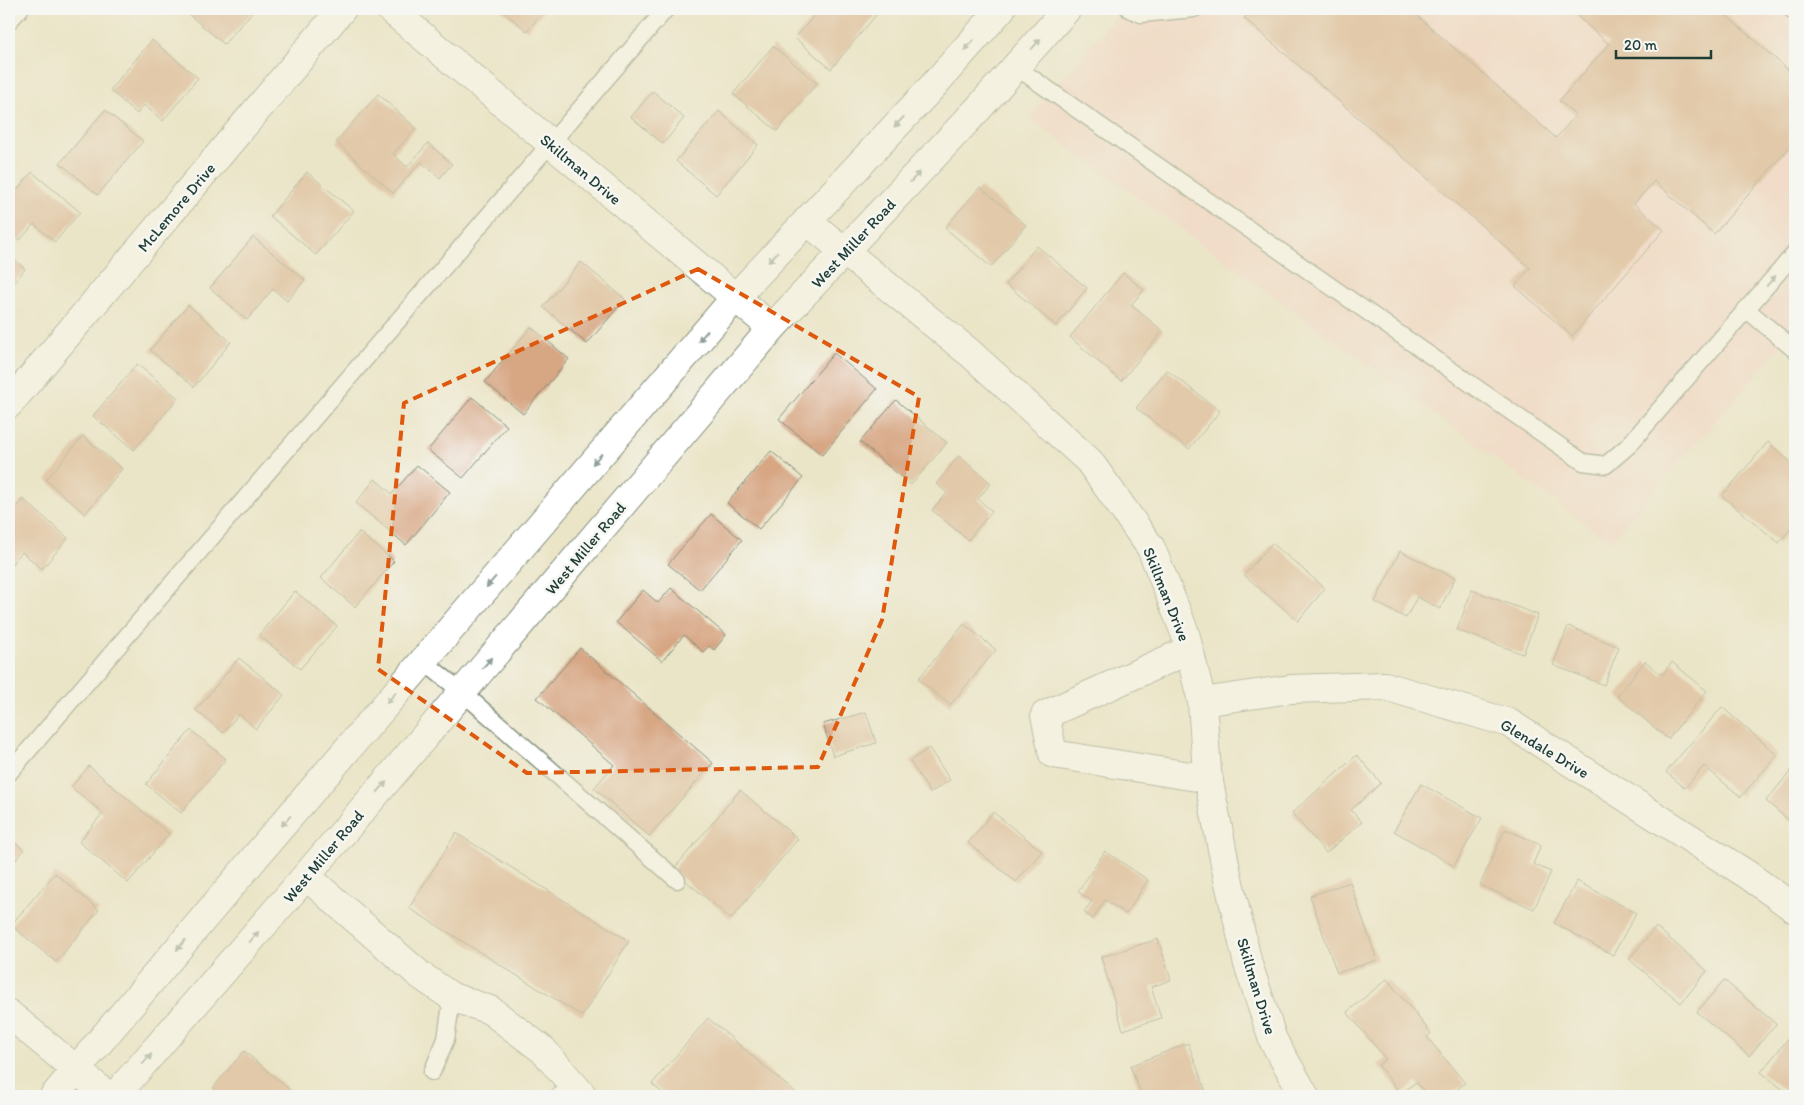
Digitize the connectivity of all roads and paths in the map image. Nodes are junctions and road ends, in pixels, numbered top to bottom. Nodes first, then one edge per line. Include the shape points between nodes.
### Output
1 (20, 9) edge
2 (342, 9) edge
3 (390, 9) edge
4 (666, 9) edge
5 (1001, 9) edge
6 (1067, 9) edge
7 (1129, 9) edge
8 (1194, 9) edge
9 (1791, 9) edge
10 (1795, 12) edge
11 (9, 21) edge
12 (1016, 67) junction
13 (550, 142) junction
14 (807, 221) junction
15 (846, 251) junction
16 (1795, 253) edge
17 (734, 299) junction
18 (1746, 309) junction
19 (772, 328) junction
20 (1795, 350) edge
21 (9, 404) edge
22 (1189, 650) junction
23 (423, 661) junction
24 (462, 692) junction
25 (1202, 702) junction
26 (9, 773) edge
27 (1209, 779) junction
28 (306, 876) junction
29 (677, 880) dead end
30 (1795, 909) edge
31 (452, 997) junction
32 (9, 1014) edge
33 (75, 1070) junction
34 (432, 1072) dead end
35 (572, 1093) edge
36 (54, 1096) edge
37 (108, 1096) edge
38 (115, 1096) edge
39 (1304, 1096) edge

1 - 11 lane
2 - 21 street, McLemore Drive
3 - 13 street, Skillman Drive
4 - 13 lane
5 -> 14 street
12 -> 6 street, West Miller Road
7 - 8 lane via 1141,14
9 - 10 lane
15 -> 12 street, West Miller Road
12 - 18 lane via 1583,462 1606,464 1628,446
13 - 17 street, Skillman Drive
13 - 26 lane
14 - 15 street, Skillman Drive
14 -> 17 street
15 - 19 street, West Miller Road
15 - 22 street, Skillman Drive via 970,354 1090,462 1152,548
18 -> 16 lane
17 - 19 street, Skillman Drive
17 -> 23 street
18 - 20 lane
24 -> 19 street, West Miller Road
22 - 25 street, Skillman Drive
22 - 27 street via 1045,715 1053,754
23 - 24 lane
23 -> 33 street
28 -> 24 street, West Miller Road
24 - 29 lane
25 - 27 street, Skillman Drive
25 - 30 street, Glendale Drive via 1291,689 1384,686 1509,723 1748,875
27 - 39 street, Skillman Drive via 1248,964 1273,1040
28 - 31 street via 420,975
38 -> 28 street, West Miller Road
31 - 34 lane via 446,1039
31 - 35 street via 490,1010 543,1050
32 - 33 street
33 - 36 street
33 - 37 street

